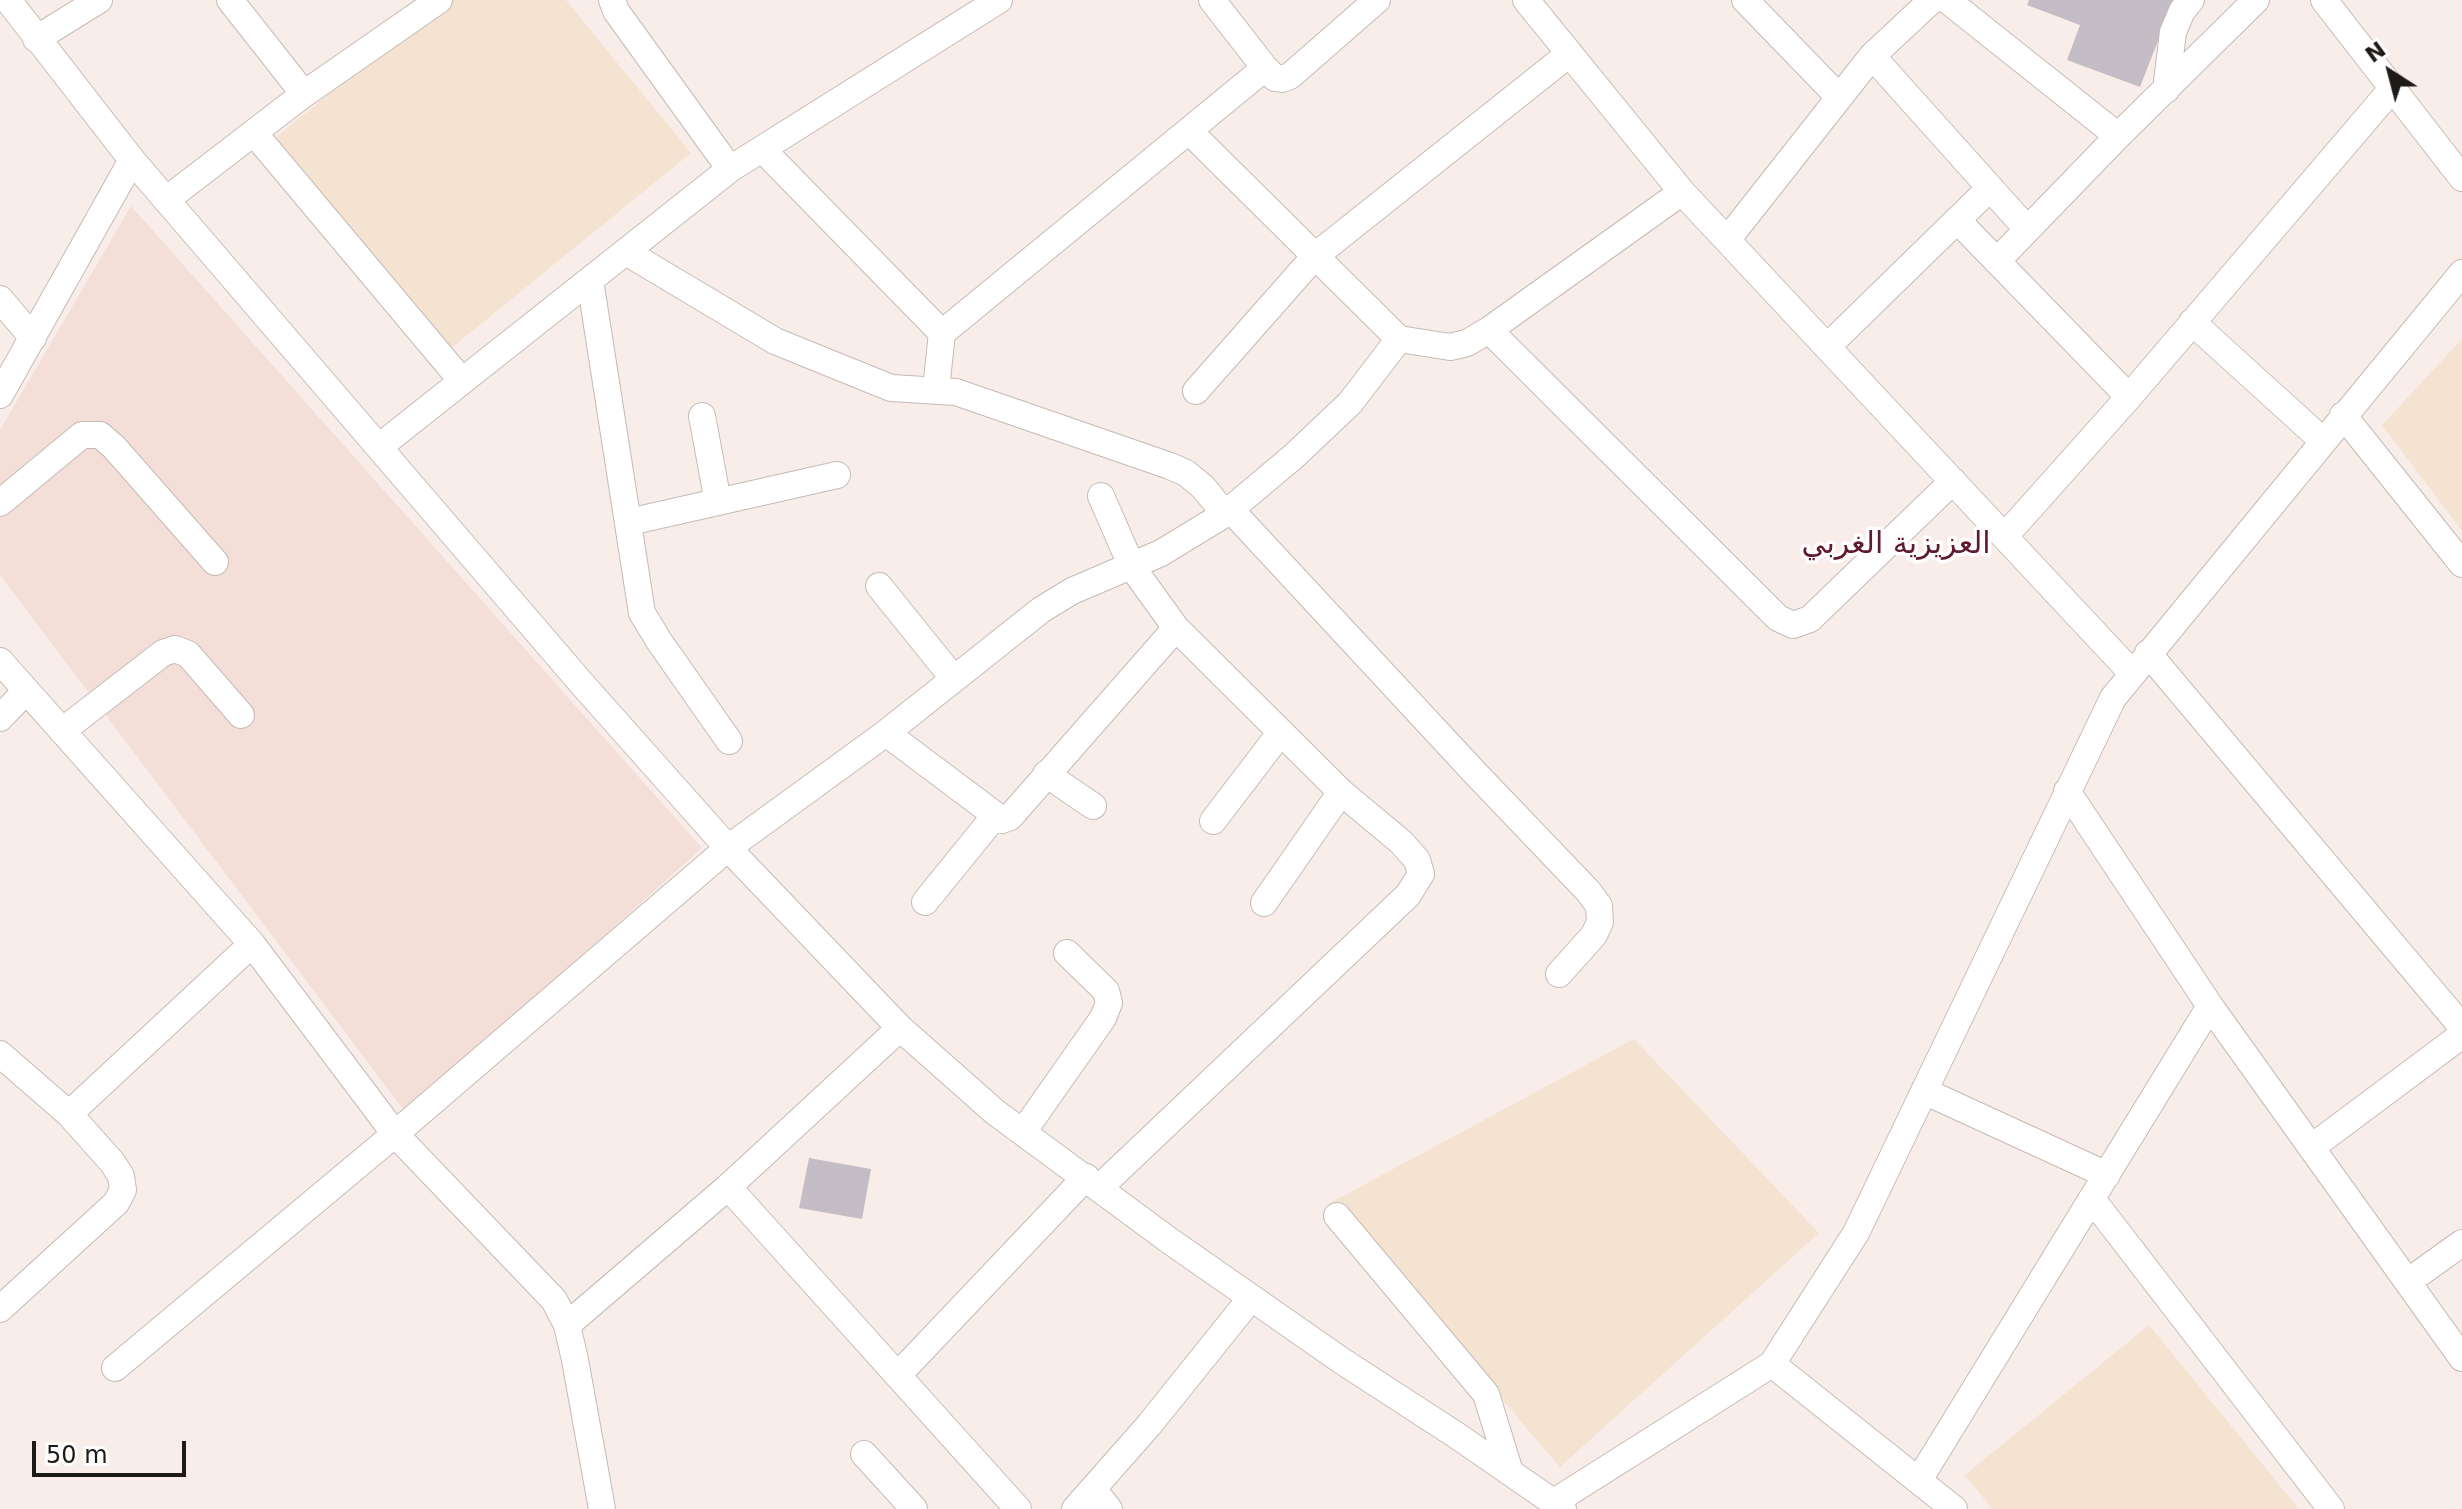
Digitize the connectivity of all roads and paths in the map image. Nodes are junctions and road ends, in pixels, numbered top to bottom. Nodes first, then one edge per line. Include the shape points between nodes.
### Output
1 (8, 0) edge
2 (99, 0) edge
3 (230, 0) edge
4 (439, 0) edge
5 (612, 0) edge
6 (999, 0) edge
7 (1212, 0) edge
8 (1377, 0) edge
9 (1526, 0) edge
10 (1745, 0) edge
11 (1932, 0) edge
12 (1947, 0) edge
13 (2191, 0) edge
14 (2256, 0) edge
15 (2324, 0) edge
16 (36, 39) junction
17 (1569, 54) junction
18 (1872, 56) junction
19 (1265, 68) junction
20 (2166, 90) junction
21 (2391, 90) junction
22 (304, 94) junction
23 (1838, 96) junction
24 (1189, 131) junction
25 (254, 133) junction
26 (2118, 136) junction
27 (762, 149) junction
28 (132, 160) junction
29 (730, 169) junction
30 (2462, 178) edge
31 (1990, 188) junction
32 (1682, 192) junction
33 (166, 200) junction
34 (1957, 220) junction
35 (2027, 229) junction
36 (1727, 240) junction
37 (626, 252) junction
38 (1315, 256) junction
39 (1997, 261) junction
40 (2462, 273) edge
41 (590, 280) junction
42 (0, 299) edge
43 (2192, 322) junction
44 (1489, 330) junction
45 (942, 333) junction
46 (33, 338) junction
47 (1399, 339) junction
48 (1827, 347) junction
49 (462, 381) junction
50 (4, 383) edge
51 (936, 389) junction
52 (1196, 391) dead end
53 (2129, 397) junction
54 (2343, 415) junction
55 (702, 416) dead end
56 (2322, 440) junction
57 (379, 447) junction
58 (837, 475) dead end
59 (1953, 481) junction
60 (1101, 496) dead end
61 (718, 502) junction
62 (0, 503) edge
63 (1228, 511) junction
64 (629, 522) junction
65 (2005, 536) junction
66 (215, 562) dead end
67 (2462, 564) edge
68 (1132, 567) junction
69 (879, 586) dead end
70 (1176, 628) junction
71 (0, 661) edge
72 (2140, 663) junction
73 (954, 679) junction
74 (26, 691) junction
75 (241, 715) dead end
76 (0, 718) edge
77 (62, 731) junction
78 (1281, 732) junction
79 (886, 733) junction
80 (729, 741) dead end
81 (1046, 774) junction
82 (2067, 791) junction
83 (1341, 792) junction
84 (1093, 806) dead end
85 (994, 817) junction
86 (1213, 821) dead end
87 (728, 848) junction
88 (925, 902) dead end
89 (1264, 903) dead end
90 (252, 944) junction
91 (1067, 953) dead end
92 (1559, 974) dead end
93 (2210, 1006) junction
94 (2462, 1027) edge
95 (900, 1028) junction
96 (2462, 1035) edge
97 (0, 1054) edge
98 (1924, 1091) junction
99 (69, 1114) junction
100 (1023, 1132) junction
101 (395, 1134) junction
102 (2312, 1147) junction
103 (2107, 1175) junction
104 (1093, 1182) junction
105 (728, 1187) junction
106 (2092, 1199) junction
107 (1337, 1216) dead end
108 (2462, 1243) edge
109 (2409, 1281) junction
110 (1251, 1298) junction
111 (0, 1309) edge
112 (567, 1325) junction
113 (2462, 1358) edge
114 (1772, 1364) junction
115 (115, 1368) dead end
116 (898, 1375) junction
117 (864, 1454) dead end
118 (1510, 1472) junction
119 (1919, 1480) junction
120 (1101, 1499) edge
121 (1558, 1506) edge
122 (599, 1508) edge
123 (914, 1509) edge
124 (1018, 1509) edge
125 (1075, 1509) edge
126 (1954, 1509) edge
127 (2331, 1509) edge

1 - 16 street
2 - 16 street
3 - 22 street
4 - 22 street
5 - 29 street
6 - 27 street
7 - 19 street
8 - 19 street via 1290,76 1275,78
9 - 17 street
10 - 23 street
11 - 18 street
12 - 26 street
13 - 20 street via 2173,32
14 - 20 street
15 - 21 street
16 - 28 street
17 - 32 street
17 - 38 street
18 - 23 street
18 - 31 street
19 - 24 street
20 - 26 street
21 - 30 street
21 - 43 street
22 - 25 street
23 - 36 street
24 - 38 street
24 - 45 street
25 - 33 street
25 - 49 street
26 - 35 street
27 - 29 street
27 - 45 street
28 - 33 street
28 - 46 street
29 - 37 street
31 - 34 street
31 - 35 street
32 - 36 street
32 - 44 street
33 - 57 street
34 - 39 street
34 - 48 street
35 - 39 street
36 - 48 street
37 - 41 street
37 - 51 street via 775,341 891,388
38 - 47 street
38 - 52 street
39 - 53 street
40 - 54 street
41 - 49 street
41 - 64 street
42 - 46 street
43 - 53 street
43 - 56 street
44 - 47 street via 1450,347
44 - 59 street via 1778,618 1793,625 1810,619
45 - 51 street
46 - 50 street
47 - 63 street via 1350,403
48 - 59 street
49 - 57 street
51 - 63 street via 1170,466 1186,473
53 - 65 street
54 - 56 street
54 - 67 street
55 - 61 street
56 - 72 street
57 - 87 street
58 - 61 street
59 - 65 street
60 - 68 street
61 - 64 street
62 - 66 street via 82,435 100,435
63 - 68 street
63 - 92 street via 1599,906 1594,935
64 - 80 street via 642,613
65 - 72 street
68 - 70 street
68 - 73 street via 1041,610
69 - 73 street
70 - 78 street
70 - 81 street
71 - 74 street
72 - 82 street via 2101,720
72 - 94 street
73 - 79 street
74 - 76 street
74 - 77 street
75 - 77 street via 188,654 175,649
77 - 90 street
78 - 83 street
78 - 86 street
79 - 85 street
79 - 87 street
81 - 84 street
81 - 85 street via 1010,817
82 - 93 street
82 - 98 street
83 - 89 street
83 - 104 street via 1417,860 1421,874 1408,895
85 - 88 street
87 - 95 street
87 - 101 street
90 - 99 street
90 - 101 street
91 - 100 street via 1106,991 1109,1003
93 - 102 street
93 - 103 street
95 - 100 street
95 - 105 street
96 - 102 street
97 - 99 street
98 - 103 street
98 - 114 street via 1856,1233
99 - 111 street via 112,1162 123,1190 116,1203
100 - 104 street
101 - 112 street via 554,1300
101 - 115 street
102 - 109 street
103 - 106 street
104 - 110 street
104 - 116 street
105 - 112 street
105 - 116 street
106 - 119 street
106 - 127 street
107 - 118 street via 1486,1394
108 - 109 street
109 - 113 street
110 - 118 street
110 - 120 street via 1149,1425
112 - 122 street
114 - 119 street
114 - 121 street
116 - 124 street
117 - 123 street
118 - 121 street
119 - 126 street
120 - 125 street

